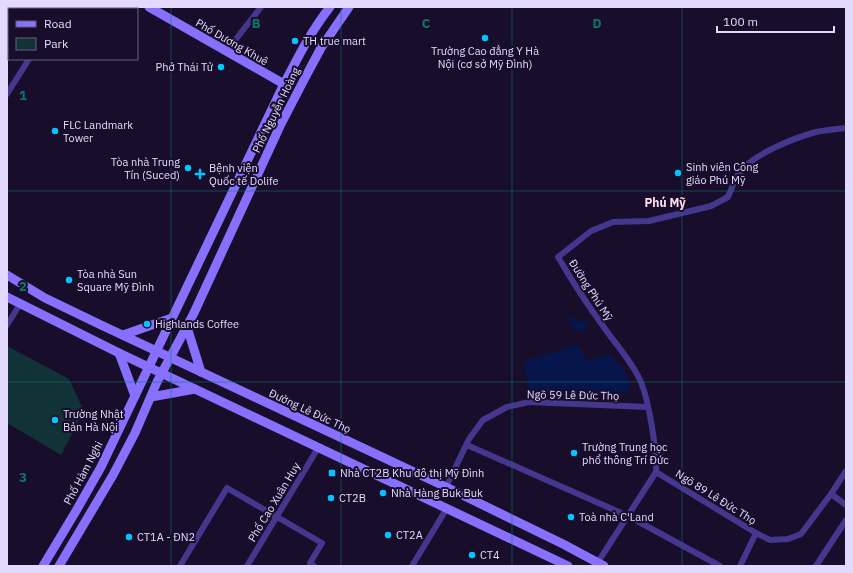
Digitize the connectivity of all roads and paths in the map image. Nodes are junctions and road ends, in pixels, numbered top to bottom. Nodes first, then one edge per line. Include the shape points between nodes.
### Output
1 (149, 7) edge
2 (260, 7) edge
3 (330, 7) edge
4 (349, 7) edge
5 (226, 52) junction
6 (28, 60) edge
7 (284, 84) junction
8 (7, 94) edge
9 (846, 128) edge
10 (247, 160) junction
11 (261, 168) junction
12 (7, 275) edge
13 (7, 297) edge
14 (20, 304) junction
15 (172, 318) junction
16 (7, 325) edge
17 (187, 327) junction
18 (123, 335) junction
19 (157, 351) junction
20 (119, 353) junction
21 (171, 358) junction
22 (149, 366) junction
23 (201, 372) junction
24 (162, 373) junction
25 (195, 389) junction
26 (135, 396) junction
27 (151, 397) junction
28 (648, 407) junction
29 (467, 445) junction
30 (318, 448) junction
31 (846, 471) edge
32 (656, 472) junction
33 (446, 487) junction
34 (832, 494) junction
35 (846, 505) edge
36 (446, 508) junction
37 (278, 516) junction
38 (628, 516) junction
39 (846, 520) edge
40 (64, 531) junction
41 (756, 533) junction
42 (76, 537) junction
43 (554, 563) edge
44 (601, 564) edge
45 (43, 566) edge
46 (59, 566) edge
47 (180, 566) edge
48 (247, 566) edge
49 (314, 566) edge
50 (412, 566) edge
51 (568, 566) edge
52 (720, 566) edge
53 (740, 566) edge
54 (816, 566) edge

1 - 5 main road, Phố Dương Khuê
2 - 5 street
3 - 7 main road, Phố Nguyễn Hoàng via 304,46
4 - 11 main road, Phố Nguyễn Hoàng via 321,48
5 - 7 main road, Phố Dương Khuê
6 - 8 street
7 - 10 main road, Phố Nguyễn Hoàng
9 - 28 street, Đường Phú Mỹ via 815,132 764,152 738,174 728,197 711,206 649,221 613,222 591,231 558,257 603,326 628,358 641,383
10 - 11 main road
10 - 15 main road, Phố Nguyễn Hoàng
11 - 17 main road, Phố Nguyễn Hoàng
12 - 18 main road, Đường Lê Đức Thọ via 45,298
13 - 14 main road
14 - 16 street
14 - 20 main road
15 - 18 main road
15 - 19 main road, Phố Nguyễn Hoàng
17 - 21 main road, Phố Nguyễn Hoàng
17 - 23 main road
18 - 19 main road, Đường Lê Đức Thọ
19 - 21 main road, Đường Lê Đức Thọ
19 - 22 main road, Phố Nguyễn Hoàng
20 - 22 main road
20 - 26 main road
21 - 23 main road, Đường Lê Đức Thọ
21 - 24 main road, Phố Nguyễn Hoàng
22 - 24 main road
22 - 26 main road, Phố Hàm Nghi
23 - 33 main road, Đường Lê Đức Thọ
24 - 25 main road
24 - 27 main road
25 - 27 main road
25 - 30 main road
26 - 40 main road, Phố Hàm Nghi via 101,467
27 - 42 main road via 114,475
28 - 29 street, Ngõ 59 Lê Đức Thọ via 529,402 507,407 483,420
28 - 32 street, Đường Phú Mỹ
29 - 33 street, Ngõ 59 Lê Đức Thọ
29 - 38 street
30 - 36 main road
30 - 37 street, Phố Cao Xuân Huy
31 - 34 street
32 - 38 street
32 - 41 street, Ngõ 89 Lê Đức Thọ
33 - 44 main road, Đường Lê Đức Thọ
34 - 35 street
34 - 41 street via 801,534 788,539 770,540
36 - 43 main road
36 - 50 street
37 - 47 street via 227,488
37 - 48 street, Phố Cao Xuân Huy
37 - 49 street via 322,543 310,564
38 - 44 street
38 - 52 street
39 - 54 street
40 - 42 main road
40 - 45 main road, Phố Hàm Nghi
41 - 53 street, Ngõ 89 Lê Đức Thọ
42 - 46 main road
43 - 51 main road

